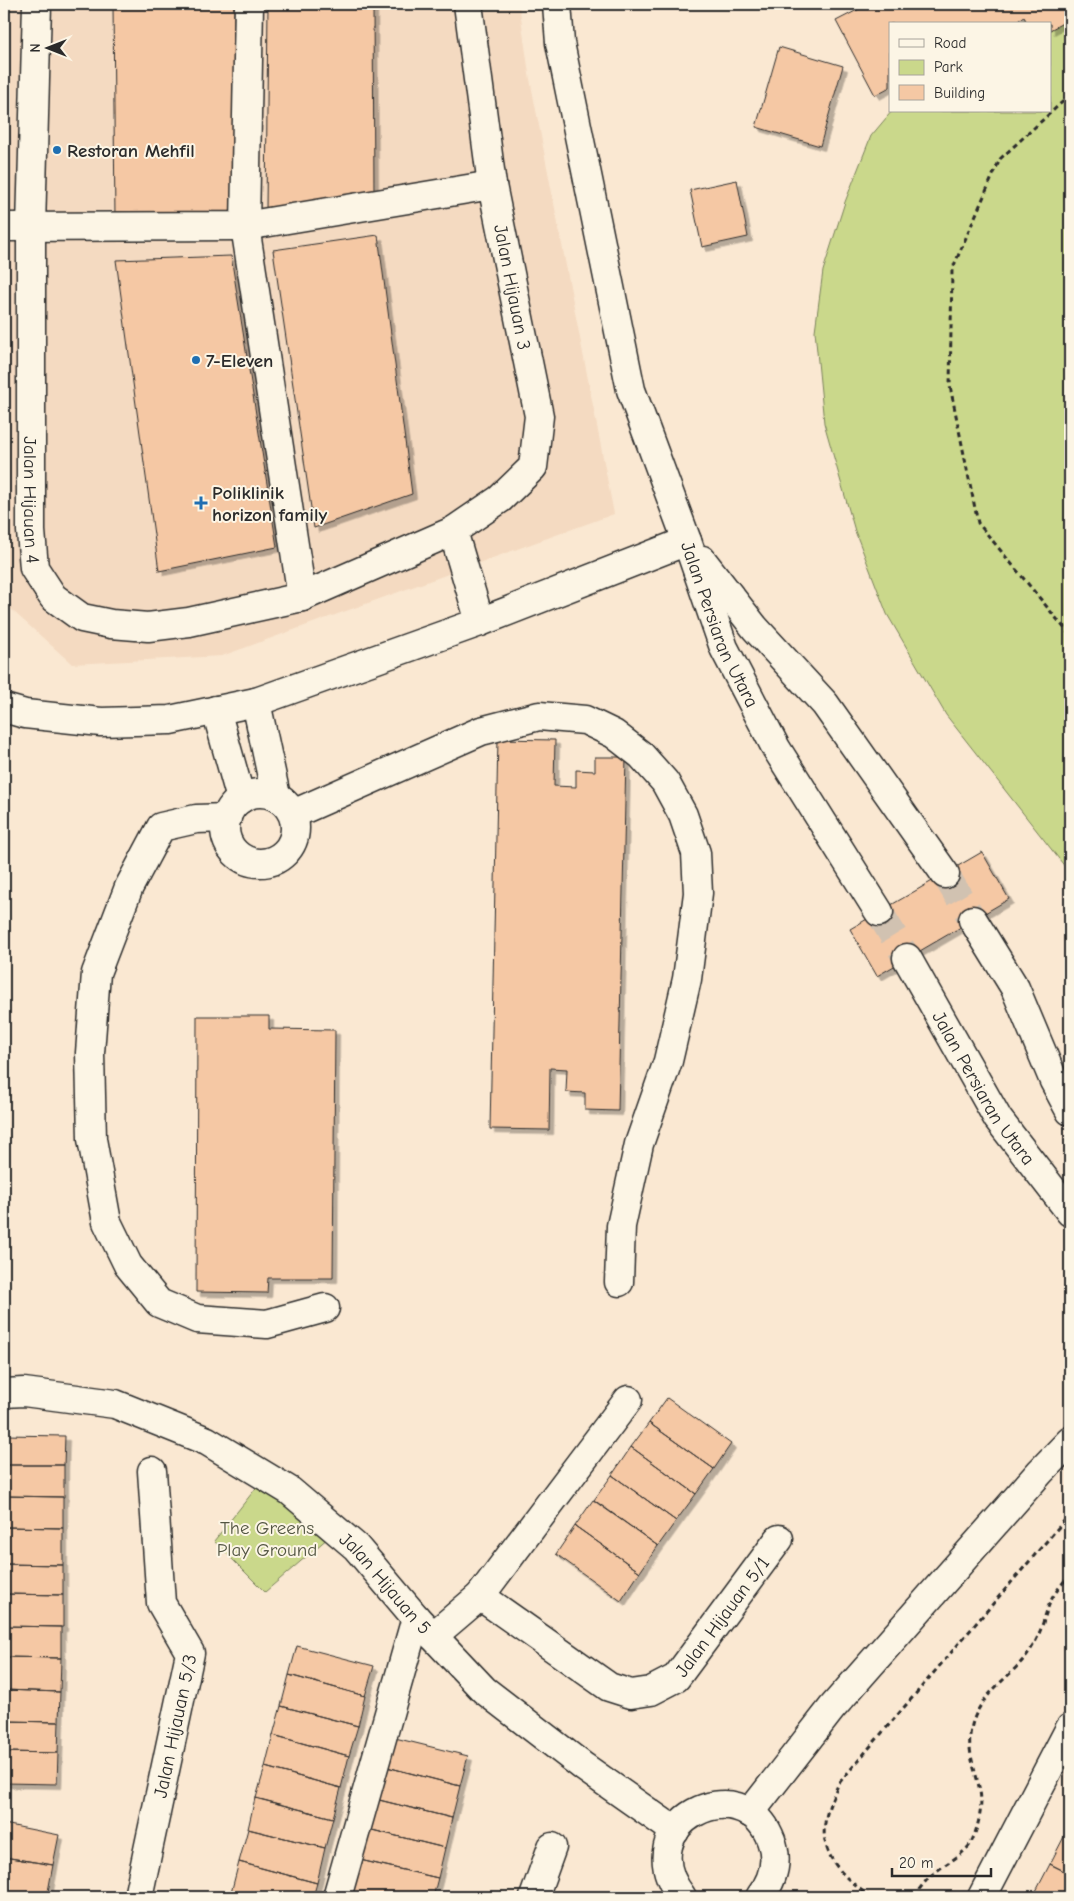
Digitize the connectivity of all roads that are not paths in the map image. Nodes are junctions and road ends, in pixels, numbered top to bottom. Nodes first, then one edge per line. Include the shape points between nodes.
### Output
1 (37, 4) edge
2 (249, 4) edge
3 (468, 4) edge
4 (556, 4) edge
5 (492, 185) junction
6 (246, 226) junction
7 (4, 227) edge
8 (31, 227) junction
9 (453, 531) junction
10 (687, 541) junction
11 (302, 597) junction
12 (480, 622) junction
13 (256, 702) junction
14 (4, 708) edge
15 (216, 710) junction
16 (284, 805) junction
17 (234, 809) junction
18 (945, 874) tunnel mouth
19 (880, 912) tunnel mouth
20 (972, 920) tunnel mouth
21 (907, 958) tunnel mouth
22 (1070, 1111) edge
23 (1070, 1212) edge
24 (619, 1282) dead end
25 (325, 1308) dead end
26 (4, 1393) edge
27 (628, 1400) dead end
28 (1070, 1441) edge
29 (152, 1472) dead end
30 (779, 1539) dead end
31 (480, 1596) junction
32 (424, 1627) junction
33 (1070, 1728) edge
34 (750, 1813) junction
35 (675, 1831) junction
36 (552, 1847) dead end
37 (770, 1894) edge
38 (138, 1897) edge
39 (337, 1897) edge
40 (534, 1897) edge
41 (682, 1897) edge
42 (982, 1897) edge

1 - 8 street, Jalan Hijauan 4
2 - 6 street
3 - 5 street, Jalan Hijauan 3
4 - 10 street via 560,43 632,390
5 - 6 street
5 - 9 street, Jalan Hijauan 3 via 539,416 534,467 500,500
6 - 8 street
6 - 11 street
7 - 8 street
8 - 11 street, Jalan Hijauan 4 via 31,531 34,568 53,597 82,618 148,627 188,622
9 - 11 street, Jalan Hijauan 4
9 - 12 street
10 - 12 street
10 - 18 street, Jalan Persiaran Utara via 755,628 825,704
10 - 19 street, Jalan Persiaran Utara via 724,648 776,748
12 - 13 street
13 - 15 street
13 - 16 street
14 - 15 street via 25,714 102,722 170,720
15 - 17 street
16 - 17 street via 264,793 252,794
16 - 17 street via 295,826 289,849 280,858 257,864 235,853 228,843 225,831
16 - 24 street via 481,731 540,716 586,720 614,734 641,755 665,782 683,815 696,853 698,893 687,979 668,1061 639,1144 621,1226
17 - 25 street via 161,827 129,887 96,973 90,1053 92,1139 107,1222 128,1265 159,1303 197,1319 267,1324
20 - 22 street via 1015,988
21 - 23 street, Jalan Persiaran Utara via 998,1119
26 - 32 street, Jalan Hijauan 5 via 24,1392 115,1404 207,1441 290,1491 356,1547
27 - 31 street
28 - 34 street via 832,1708
29 - 38 street, Jalan Hijauan 5/3 via 161,1603 190,1653
30 - 31 street, Jalan Hijauan 5/1 via 676,1678 651,1691 632,1694 609,1687
31 - 32 street
32 - 35 street, Jalan Hijauan 5 via 484,1690 584,1767
32 - 39 street
33 - 42 street
34 - 35 street via 737,1807 708,1806 684,1820
34 - 37 street via 761,1822 774,1847 776,1861
35 - 41 street via 666,1858 673,1885
36 - 40 street

